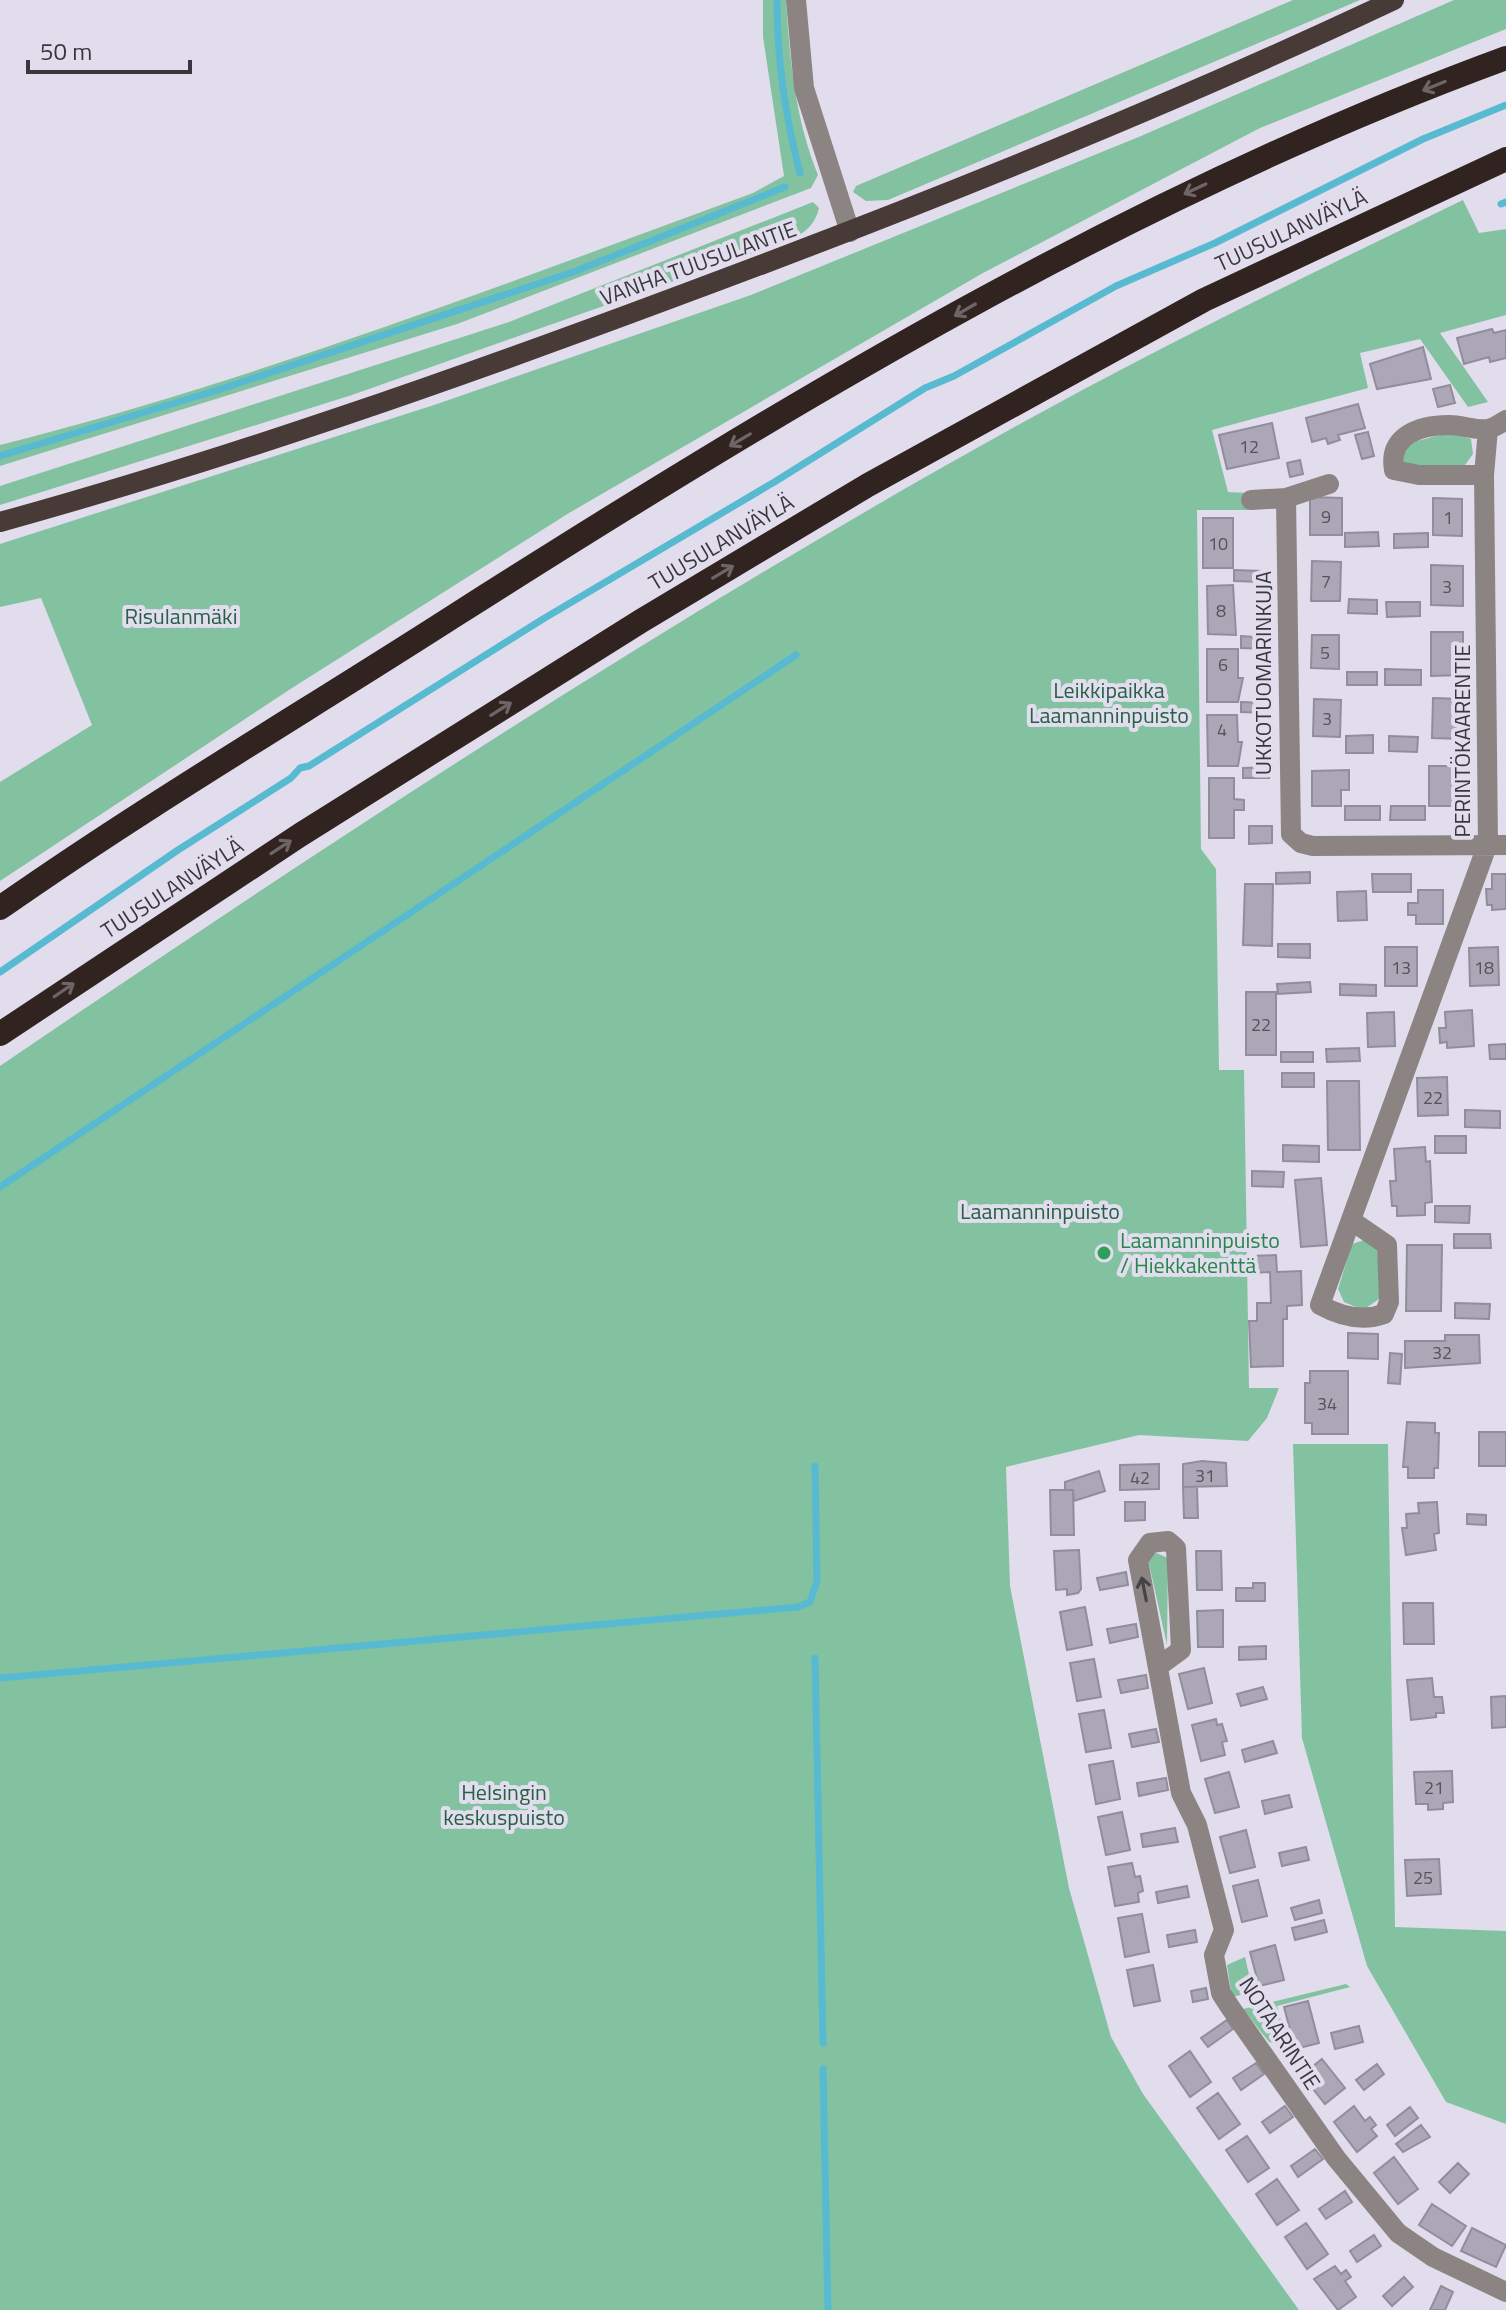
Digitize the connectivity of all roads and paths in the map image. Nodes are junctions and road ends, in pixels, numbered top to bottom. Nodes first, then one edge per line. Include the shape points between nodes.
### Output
1 (796, 0) edge
2 (1394, 0) edge
3 (1506, 58) edge
4 (1506, 159) edge
5 (850, 232) junction
6 (1497, 424) edge
7 (1484, 475) junction
8 (1329, 484) dead end
9 (1286, 498) junction
10 (1251, 500) dead end
11 (0, 522) edge
12 (1497, 844) edge
13 (0, 908) edge
14 (0, 1034) edge
15 (1352, 1221) junction
16 (1159, 1666) junction
17 (1506, 2292) edge

1 - 5 street via 804,88
2 - 5 main road, VANHA TUUSULANTIE via 1262,62
3 -> 13 highway via 1276,150 1025,276 580,536
14 -> 4 highway, TUUSULANVÄYLÄ via 326,818 868,485 1204,300
5 - 11 main road, VANHA TUUSULANTIE via 482,369
6 - 7 street, PERINTÖKAARENTIE
6 - 7 street via 1429,427 1396,443 1392,456 1394,470 1405,473
7 - 12 street, PERINTÖKAARENTIE
8 - 9 street
9 - 10 street
9 - 12 street, UKKOTUOMARINKUJA via 1288,826 1301,843 1334,847
12 - 15 street, PERINTÖKAARENTIE
15 - 15 street, PERINTÖKAARENTIE via 1320,1305 1338,1315 1375,1318 1384,1314 1389,1302 1387,1245
16 -> 16 street, NOTAARINTIE via 1138,1560 1150,1543 1168,1541 1176,1548 1181,1650
16 - 17 street, NOTAARINTIE via 1181,1793 1197,1825 1224,1930 1214,1955 1221,1993 1336,2158 1398,2233 1433,2257

